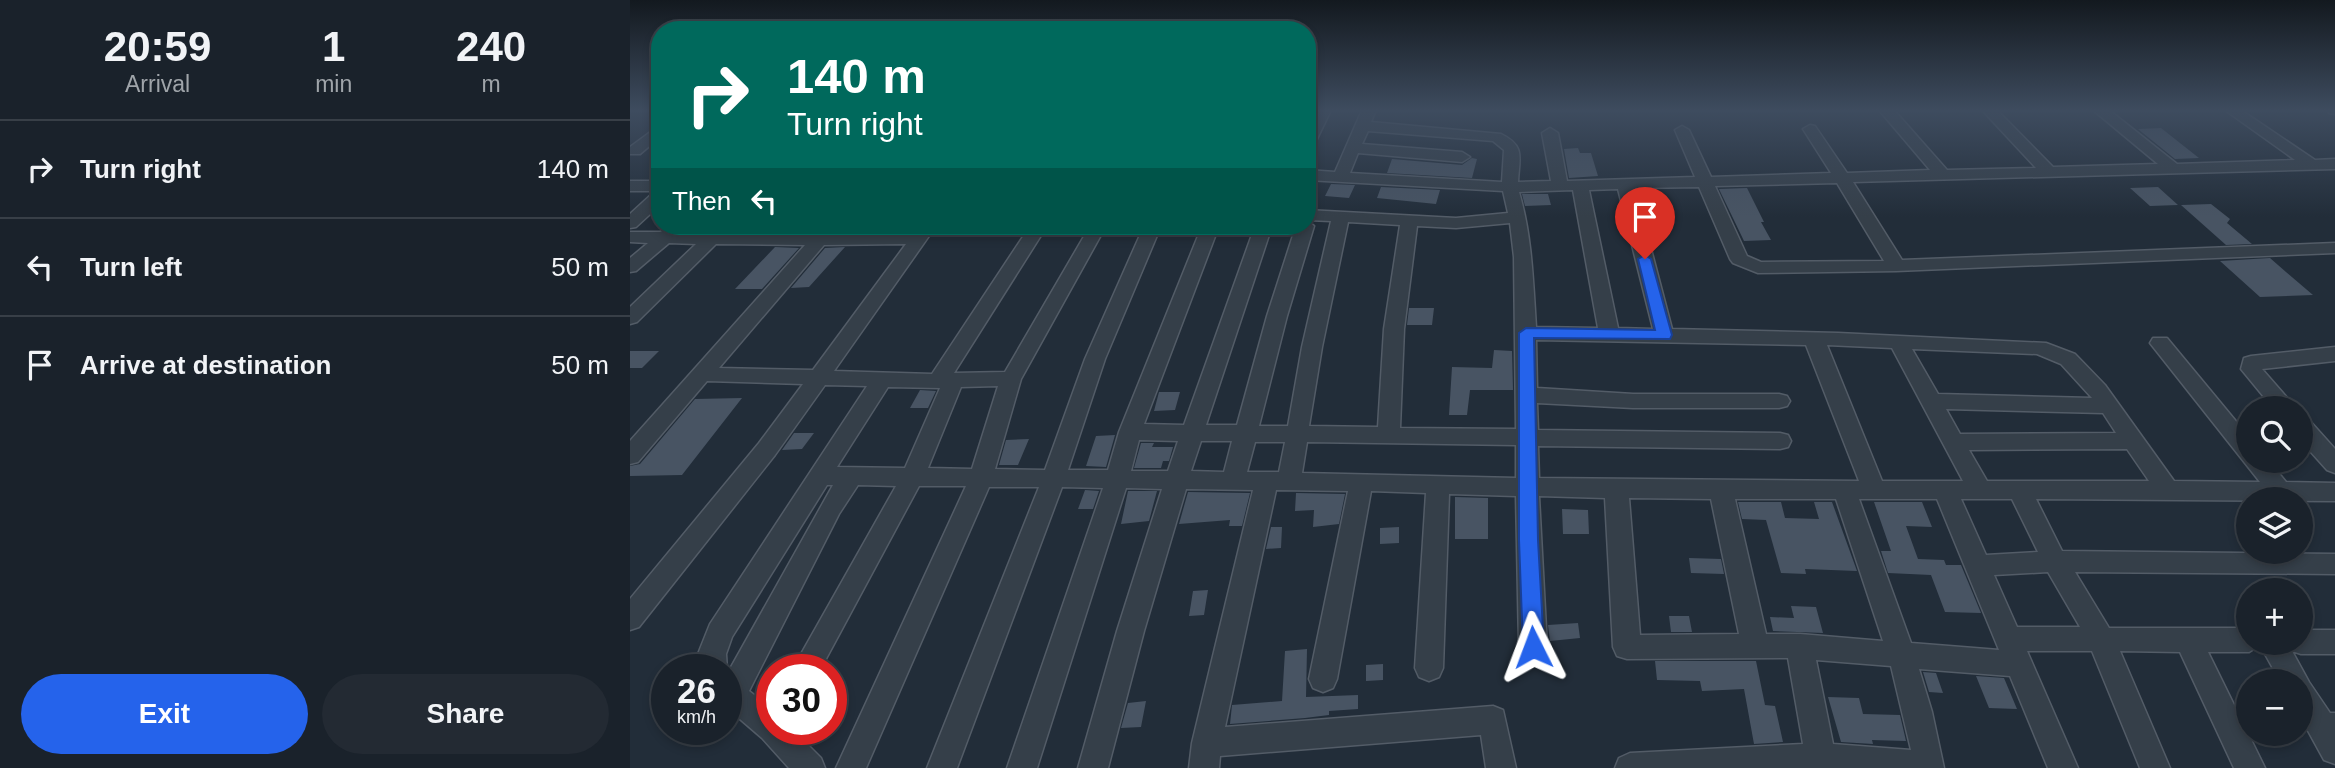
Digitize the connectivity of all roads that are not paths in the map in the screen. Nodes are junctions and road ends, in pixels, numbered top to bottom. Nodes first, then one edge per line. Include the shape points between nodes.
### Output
1 (1509, 146) edge
2 (1552, 146) edge
3 (1689, 146) edge
4 (1822, 146) edge
5 (1917, 146) edge
6 (2024, 146) edge
7 (2145, 146) edge
8 (2285, 146) edge
9 (1353, 148) joint
10 (651, 151) edge
11 (632, 152) edge
12 (1462, 157) dead end
13 (2312, 164) junction
14 (2335, 164) edge
15 (2173, 168) junction
16 (2048, 171) junction
17 (1942, 175) junction
18 (1316, 176) edge
19 (1842, 176) junction
20 (1340, 178) junction
21 (1706, 182) junction
22 (1625, 183) junction
23 (1580, 184) junction
24 (1560, 185) junction
25 (630, 186) edge
26 (651, 186) edge
27 (1510, 187) junction
28 (651, 204) edge
29 (1316, 216) edge
30 (1341, 217) junction
31 (1518, 217) junction
32 (1409, 222) junction
33 (630, 223) edge
34 (651, 234) edge
35 (668, 235) edge
36 (714, 235) edge
37 (736, 235) edge
38 (773, 235) edge
39 (879, 235) edge
40 (921, 235) edge
41 (1033, 235) edge
42 (1093, 235) edge
43 (1149, 235) edge
44 (1207, 235) edge
45 (1260, 235) edge
46 (1302, 235) edge
47 (630, 237) edge
48 (820, 239) junction
49 (768, 240) junction
50 (2335, 248) edge
51 (1896, 266) junction
52 (630, 267) edge
53 (630, 318) edge
54 (1526, 333) junction
55 (1609, 333) junction
56 (1664, 335) junction
57 (1814, 338) junction
58 (1899, 343) junction
59 (2160, 343) dead end
60 (2335, 354) edge
61 (701, 373) junction
62 (818, 377) junction
63 (882, 379) junction
64 (1011, 379) junction
65 (946, 380) junction
66 (1527, 395) junction
67 (2275, 396) edge
68 (1779, 401) dead end
69 (1932, 401) junction
70 (2110, 406) junction
71 (1130, 432) junction
72 (1192, 432) junction
73 (1248, 432) junction
74 (1296, 434) junction
75 (1390, 437) junction
76 (2236, 437) edge
77 (1527, 439) junction
78 (2313, 439) edge
79 (1780, 441) dead end
80 (2134, 441) junction
81 (1953, 442) junction
82 (630, 456) edge
83 (2335, 464) edge
84 (2265, 473) edge
85 (820, 476) junction
86 (913, 476) junction
87 (851, 477) junction
88 (981, 478) junction
89 (1054, 478) junction
90 (1177, 480) junction
91 (1117, 481) junction
92 (1233, 481) junction
93 (1277, 482) junction
94 (1361, 482) junction
95 (1438, 486) junction
96 (1527, 486) junction
97 (2277, 487) edge
98 (1616, 488) junction
99 (1979, 488) junction
100 (2019, 488) junction
101 (1721, 489) junction
102 (1844, 489) junction
103 (1874, 489) junction
104 (1945, 489) junction
105 (2167, 489) junction
106 (2236, 490) edge
107 (2313, 492) edge
108 (2335, 492) edge
109 (2055, 561) junction
110 (2335, 564) edge
111 (1977, 566) junction
112 (634, 605) edge
113 (2100, 638) junction
114 (2008, 639) junction
115 (2188, 639) junction
116 (2236, 640) edge
117 (2313, 642) edge
118 (2335, 642) edge
119 (1755, 645) junction
120 (1800, 646) junction
121 (1533, 647) dead end
122 (712, 654) edge
123 (815, 654) edge
124 (1901, 655) junction
125 (2019, 664) junction
126 (742, 668) edge
127 (1429, 668) dead end
128 (1322, 679) dead end
129 (742, 703) edge
130 (2313, 709) edge
131 (756, 715) edge
132 (2331, 734) edge
133 (788, 745) edge
134 (1206, 755) edge
135 (1821, 763) edge
136 (1929, 767) edge
137 (810, 768) edge
138 (851, 768) edge
139 (942, 768) edge
140 (1022, 768) edge
141 (1093, 768) edge
142 (1501, 768) edge
143 (1630, 768) edge
144 (2063, 768) edge
145 (2155, 768) edge
146 (2250, 768) edge

1 - 27 street
2 - 24 street
3 - 21 street
4 - 19 street
5 - 17 street
6 - 16 street
7 - 15 street
8 - 13 street
9 - 12 street
9 - 20 street
10 - 11 street
13 - 14 street
13 - 15 street
15 - 16 street
16 - 17 street
17 - 19 street
18 - 20 street
19 - 21 street
19 - 51 street
20 - 27 street
21 - 22 street
21 - 51 street via 1740,259 1747,264 1767,268
22 - 23 street
22 - 56 street
23 - 24 street
23 - 55 street
24 - 27 street
25 - 26 street
27 - 31 street
28 - 33 street
29 - 30 street
30 - 32 street
30 - 74 street
31 - 32 street via 1472,223
31 - 54 street
32 - 75 street via 1391,342
34 - 47 street
35 - 52 street
36 - 53 street
37 - 49 street
38 - 49 street
39 - 48 street
40 - 62 street
41 - 65 street
42 - 64 street
43 - 89 street via 1095,359
44 - 71 street
45 - 72 street
46 - 73 street
48 - 49 street
48 - 61 street
50 - 51 street
54 - 55 street
54 - 66 street
55 - 56 street
56 - 57 street
57 - 58 street
57 - 103 street
58 - 69 street
58 - 70 street via 1997,345 2056,352 2068,359
59 - 76 street
60 - 67 street via 2250,363 2250,369
61 - 62 street
61 - 82 street
62 - 63 street
62 - 112 street via 767,449
63 - 65 street
63 - 85 street
64 - 65 street
64 - 88 street
65 - 86 street
66 - 68 street
66 - 77 street
69 - 70 street
69 - 81 street
70 - 80 street
71 - 72 street
71 - 91 street
72 - 73 street
72 - 90 street
73 - 74 street
73 - 92 street
74 - 75 street
74 - 93 street
75 - 77 street
77 - 79 street
77 - 96 street
78 - 83 street
80 - 81 street
80 - 105 street
81 - 99 street
84 - 97 street
85 - 87 street
85 - 122 street via 720,632
86 - 87 street
86 - 88 street
86 - 123 street
87 - 126 street
88 - 89 street
88 - 138 street
89 - 91 street
89 - 139 street
90 - 91 street
90 - 92 street
90 - 141 street
91 - 140 street
92 - 93 street
93 - 94 street
93 - 134 street
94 - 95 street
94 - 128 street
95 - 96 street
95 - 127 street
96 - 98 street
96 - 121 street
98 - 101 street
98 - 119 street via 1627,647
99 - 100 street
99 - 104 street
100 - 105 street
100 - 109 street
101 - 102 street
101 - 119 street
102 - 103 street
102 - 124 street
103 - 104 street
104 - 111 street
105 - 106 street
107 - 108 street
109 - 110 street
109 - 111 street
109 - 113 street
111 - 114 street
113 - 114 street
113 - 115 street
113 - 145 street
114 - 125 street
115 - 116 street
115 - 146 street
117 - 118 street
119 - 120 street
120 - 124 street
120 - 135 street
124 - 125 street
124 - 136 street
125 - 144 street
129 - 131 street
130 - 132 street
133 - 137 street
134 - 142 street via 1493,720
135 - 136 street
135 - 143 street

